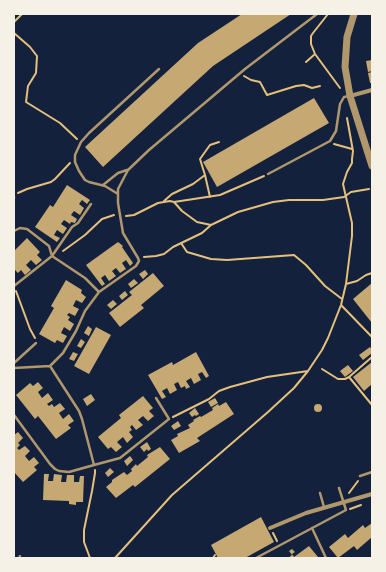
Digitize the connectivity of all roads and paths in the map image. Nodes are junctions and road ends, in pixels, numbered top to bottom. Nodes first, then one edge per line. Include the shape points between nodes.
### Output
1 (22, 14) edge
2 (318, 14) edge
3 (328, 14) edge
4 (354, 14) edge
5 (14, 22) edge
6 (14, 33) edge
7 (315, 54) junction
8 (306, 62) dead end
9 (159, 69) dead end
10 (240, 73) junction
11 (320, 86) dead end
12 (342, 89) dead end
13 (372, 90) edge
14 (350, 96) junction
15 (347, 116) dead end
16 (81, 142) junction
17 (219, 142) dead end
18 (328, 143) junction
19 (352, 149) junction
20 (75, 162) junction
21 (372, 166) edge
22 (128, 170) junction
23 (268, 174) joint
24 (205, 175) junction
25 (104, 185) junction
26 (369, 189) dead end
27 (118, 194) junction
28 (346, 195) junction
29 (14, 197) edge
30 (210, 197) junction
31 (164, 202) junction
32 (174, 202) junction
33 (91, 204) dead end
34 (120, 218) junction
35 (211, 226) junction
36 (14, 231) edge
37 (181, 243) junction
38 (53, 257) junction
39 (138, 258) junction
40 (372, 273) edge
41 (346, 284) junction
42 (14, 286) edge
43 (99, 292) junction
44 (342, 298) junction
45 (341, 305) junction
46 (372, 332) edge
47 (369, 334) junction
48 (372, 337) edge
49 (36, 343) joint
50 (372, 357) edge
51 (14, 363) edge
52 (50, 366) junction
53 (14, 368) edge
54 (322, 369) dead end
55 (308, 371) junction
56 (349, 377) junction
57 (156, 398) dead end
58 (372, 405) edge
59 (14, 415) edge
60 (169, 419) junction
61 (94, 466) junction
62 (372, 472) edge
63 (360, 476) dead end
64 (356, 484) dead end
65 (339, 488) dead end
66 (320, 493) dead end
67 (349, 494) dead end
68 (372, 494) edge
69 (344, 502) junction
70 (324, 508) junction
71 (270, 528) dead end
72 (312, 528) junction
73 (215, 555) dead end
74 (90, 558) edge
75 (116, 558) edge
76 (213, 558) edge
77 (256, 558) edge
78 (326, 558) edge

1 - 5 path
2 - 10 lane
3 - 7 path via 311,36
4 - 14 street via 346,48 345,67
6 - 16 path via 37,56 36,73 28,86 26,102 60,123
7 - 8 path
7 - 12 path
9 - 16 lane
10 - 11 path via 260,82 267,95 296,86
10 - 22 lane
13 - 14 street
14 - 18 lane via 344,97 340,104 336,131
14 - 21 street
15 - 19 path
16 - 20 lane via 75,155
17 - 24 path via 210,145 200,159
18 - 19 path
18 - 23 lane
19 - 28 path via 352,163 343,181
20 - 25 lane via 85,180
20 - 29 path via 67,165 51,182 27,189
22 - 25 lane via 118,173
22 - 27 lane
23 - 30 path
24 - 30 path
24 - 31 path via 172,194
25 - 27 lane
26 - 28 path
27 - 34 lane
28 - 35 path via 324,200 273,202 238,212
28 - 41 path via 352,228
30 - 32 path
31 - 32 path
31 - 34 path
32 - 35 path via 197,222
33 - 38 lane via 78,223 72,227
34 - 38 path via 112,215 102,219 85,235
34 - 39 lane via 123,233
35 - 37 path
36 - 38 lane via 20,228 27,229 49,246
37 - 39 path via 160,256
37 - 44 path via 187,252 211,259 294,255 325,286
38 - 42 lane
38 - 43 lane via 85,278
39 - 43 lane via 136,266
40 - 41 path
41 - 44 path
42 - 49 path
43 - 52 lane via 85,311 63,353
44 - 45 path
45 - 47 path
45 - 55 path via 328,338
46 - 47 path
47 - 48 path
49 - 51 lane
50 - 56 path
52 - 53 lane
52 - 61 lane via 79,411
54 - 56 path via 338,379
55 - 60 path via 267,377 230,387
55 - 75 path via 268,412 172,495
56 - 58 path
57 - 60 lane
59 - 61 lane via 55,469 68,472
60 - 61 lane via 120,458
61 - 74 path via 95,473 84,530 84,542
62 - 63 lane
64 - 67 path
65 - 69 lane
66 - 70 lane
68 - 69 street
69 - 70 street
69 - 72 lane via 346,510
70 - 71 street
72 - 77 lane
72 - 78 lane
73 - 76 path

